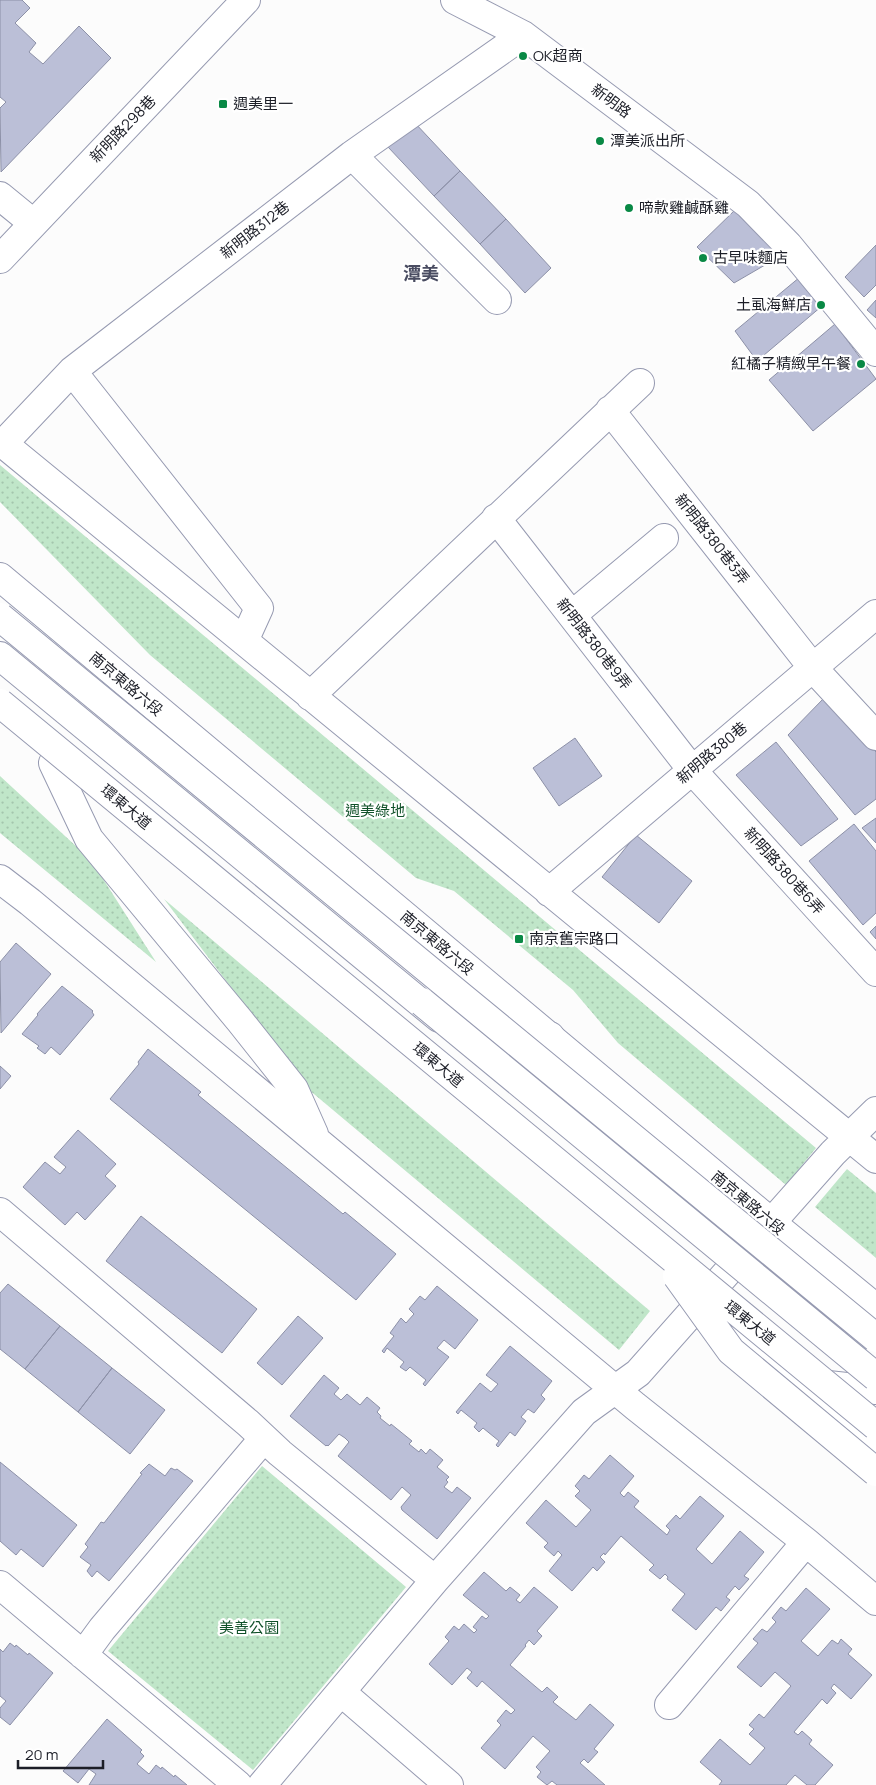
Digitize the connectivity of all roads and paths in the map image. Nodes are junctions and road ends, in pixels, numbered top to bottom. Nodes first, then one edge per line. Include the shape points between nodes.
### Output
1 (246, 0) edge
2 (455, 0) edge
3 (523, 35) junction
4 (352, 155) junction
5 (0, 196) edge
6 (33, 224) junction
7 (0, 259) edge
8 (497, 300) dead end
9 (876, 352) edge
10 (72, 371) junction
11 (640, 383) dead end
12 (610, 410) junction
13 (2, 442) edge
14 (496, 518) junction
15 (664, 538) dead end
16 (0, 577) edge
17 (876, 614) edge
18 (572, 615) junction
19 (0, 617) edge
20 (244, 641) junction
21 (0, 656) edge
22 (813, 668) junction
23 (310, 696) junction
24 (0, 703) edge
25 (0, 718) edge
26 (876, 736) edge
27 (53, 763) junction
28 (692, 770) junction
29 (3, 887) edge
30 (549, 892) junction
31 (339, 898) junction
32 (876, 972) edge
33 (550, 1036) junction
34 (876, 1111) edge
35 (848, 1137) junction
36 (317, 1141) junction
37 (876, 1159) edge
38 (638, 1182) junction
39 (0, 1212) edge
40 (772, 1222) junction
41 (656, 1246) junction
42 (736, 1263) junction
43 (702, 1301) junction
44 (876, 1308) edge
45 (876, 1338) edge
46 (876, 1378) edge
47 (800, 1382) junction
48 (616, 1390) junction
49 (876, 1390) edge
50 (876, 1426) edge
51 (264, 1438) junction
52 (876, 1443) edge
53 (876, 1472) edge
54 (806, 1542) junction
55 (435, 1580) junction
56 (0, 1585) edge
57 (876, 1601) edge
58 (83, 1655) junction
59 (341, 1692) junction
60 (669, 1705) dead end
61 (238, 1785) edge
62 (262, 1785) edge
63 (449, 1785) edge

1 - 6 main road, 新明路298巷
2 - 3 main road, 新明路
3 - 4 main road, 新明路312巷
3 - 9 main road, 新明路 via 748,204 788,245
4 - 8 main road
4 - 10 main road, 新明路312巷
5 - 6 main road
6 - 7 main road, 新明路298巷
10 - 13 main road, 新明路312巷
10 - 20 main road via 259,608
11 - 12 main road
12 - 14 main road
12 - 22 main road, 新明路380巷3弄
13 - 20 main road
14 - 18 main road, 新明路380巷9弄
14 - 23 main road
15 - 18 main road
16 - 33 main road, 南京東路六段
17 - 22 main road, 新明路380巷
18 - 28 main road, 新明路380巷9弄
19 - 31 main road, bridge
20 - 23 main road
21 - 38 main road
22 - 26 main road, 新明路380巷3弄
22 - 28 main road, 新明路380巷
23 - 30 main road
24 - 41 main road, 環東大道, bridge
25 - 27 main road
27 - 36 main road via 89,839 294,1089
27 - 43 main road
28 - 30 main road, 新明路380巷
28 - 32 main road, 新明路380巷6弄
29 - 36 main road via 30,902
30 - 35 main road
31 - 45 main road, bridge
31 - 46 main road, bridge via 422,1002
33 - 38 main road
33 - 40 main road, 南京東路六段
34 - 35 main road
35 - 37 main road
35 - 40 main road
36 - 48 main road
38 - 42 main road
39 - 51 main road
40 - 42 main road
40 - 44 main road, 南京東路六段
41 - 50 main road, 環東大道, bridge
41 - 53 main road, bridge via 731,1351
42 - 43 main road
42 - 46 main road
43 - 47 main road
43 - 48 main road via 638,1373
47 - 49 main road
47 - 52 main road
48 - 54 main road
48 - 55 main road via 584,1412
51 - 55 main road
51 - 58 main road
54 - 57 main road
54 - 60 main road
55 - 59 main road
56 - 58 main road
58 - 61 main road
59 - 62 main road
59 - 63 main road

